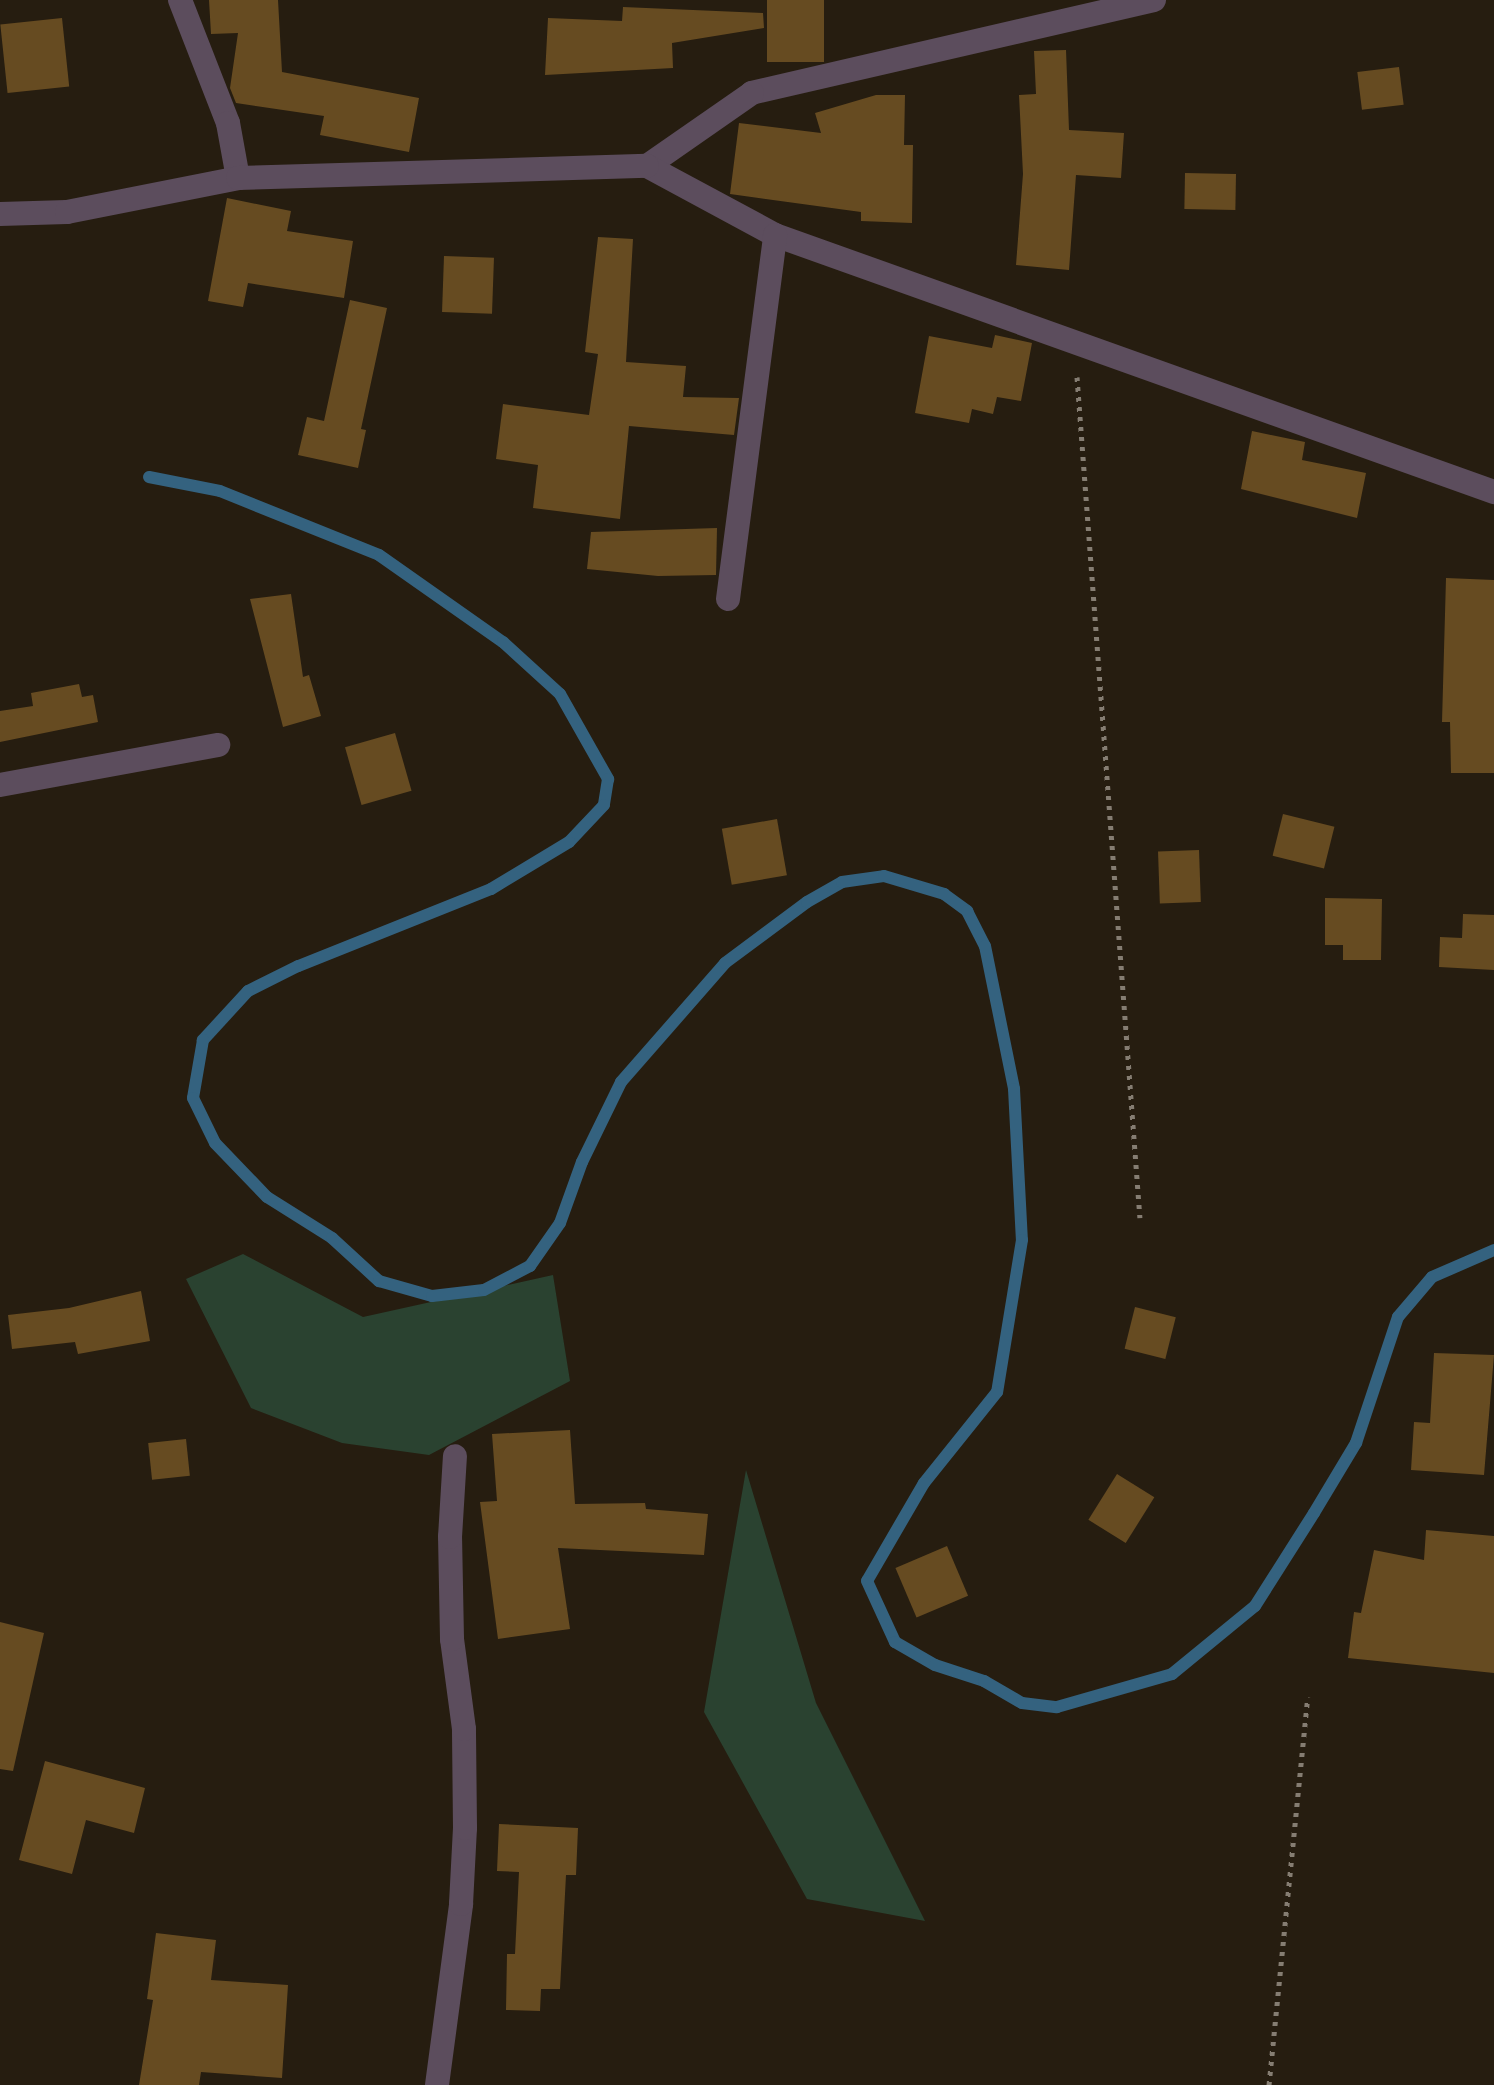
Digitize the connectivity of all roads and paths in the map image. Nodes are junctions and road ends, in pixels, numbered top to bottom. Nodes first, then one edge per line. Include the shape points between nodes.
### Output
1 (180, 0) edge
2 (1154, 0) edge
3 (1104, 6) edge
4 (647, 166) junction
5 (238, 178) junction
6 (0, 214) edge
7 (775, 235) junction
8 (1074, 340) junction
9 (1494, 492) edge
10 (728, 599) dead end
11 (218, 745) dead end
12 (0, 785) edge
13 (1140, 1218) dead end
14 (455, 1456) dead end
15 (1308, 1697) dead end
16 (437, 2085) edge
17 (1269, 2085) edge

1 - 5 street via 228,123
2 - 3 street
3 - 4 street via 752,93
4 - 5 street
4 - 7 street
5 - 6 street via 67,212
7 - 8 street
7 - 10 street
8 - 9 street
8 - 13 path
11 - 12 street
14 - 16 street via 452,1639 464,1729 465,1828 461,1904
15 - 17 path

